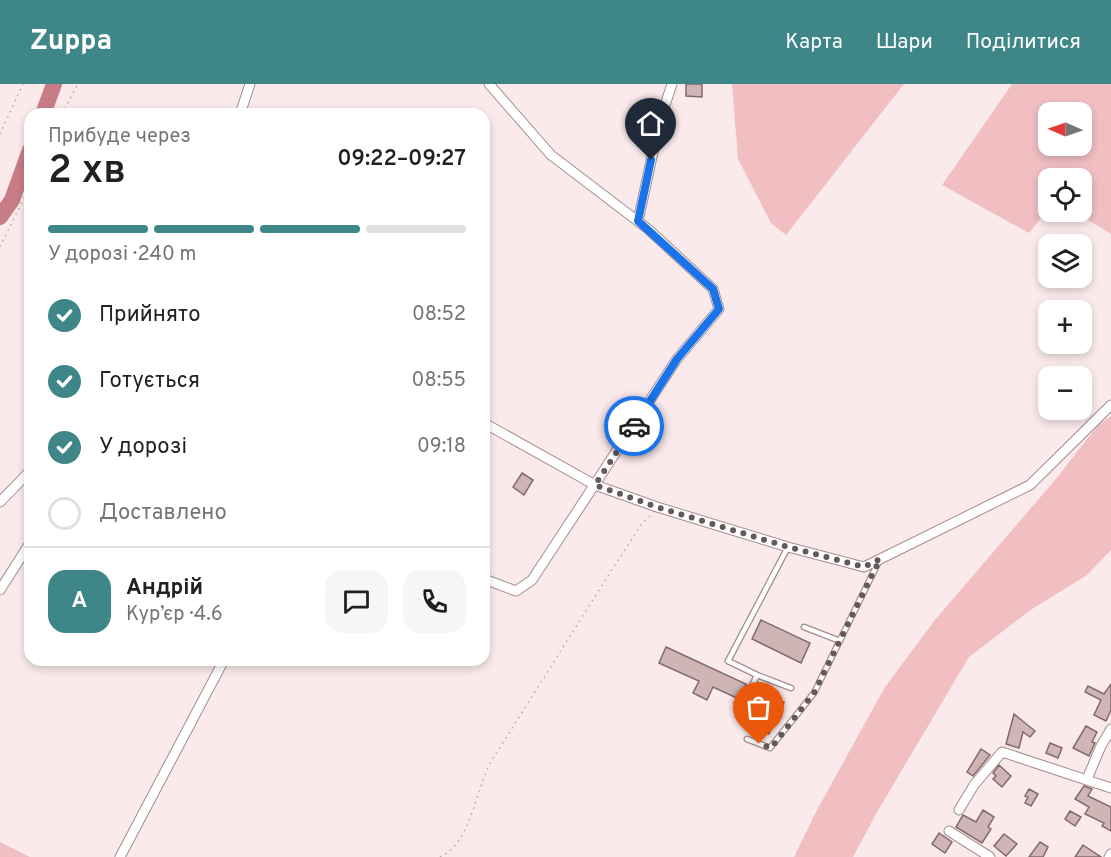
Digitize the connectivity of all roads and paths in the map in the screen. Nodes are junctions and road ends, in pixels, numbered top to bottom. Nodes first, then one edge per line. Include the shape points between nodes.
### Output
1 (22, 84) edge
2 (78, 84) edge
3 (250, 84) edge
4 (489, 84) edge
5 (672, 84) edge
6 (65, 108) edge
7 (242, 108) edge
8 (0, 134) edge
9 (24, 198) edge
10 (638, 221) junction
11 (0, 247) edge
12 (1111, 405) edge
13 (490, 426) edge
14 (24, 477) edge
15 (595, 485) junction
16 (0, 502) edge
17 (663, 509) junction
18 (788, 547) junction
19 (24, 552) edge
20 (880, 559) junction
21 (490, 581) edge
22 (0, 590) edge
23 (804, 627) dead end
24 (840, 641) junction
25 (221, 666) edge
26 (757, 675) junction
27 (791, 688) dead end
28 (744, 704) dead end
29 (1111, 729) edge
30 (747, 739) dead end
31 (1087, 779) junction
32 (1111, 788) edge
33 (959, 810) dead end
34 (949, 831) dead end
35 (120, 857) edge
36 (440, 857) edge
37 (990, 857) edge

1 - 8 path
2 - 6 path
3 - 7 street
4 - 10 street via 552,155
5 - 10 street
9 - 11 path
10 - 15 street via 713,289 719,309 677,359
12 - 20 street via 1030,485
13 - 15 street
14 - 16 street
15 - 17 street
15 - 21 street via 532,579 516,591
17 - 18 street
17 - 36 path via 647,518 606,579 484,774 458,840
18 - 20 street via 864,567
18 - 26 lane via 728,661
19 - 22 street
20 - 24 lane
23 - 24 lane
24 - 30 lane via 814,693 771,748
25 - 35 street
26 - 27 lane
26 - 28 lane
29 - 31 street
31 - 32 street
31 - 33 street via 1002,752
34 - 37 street

